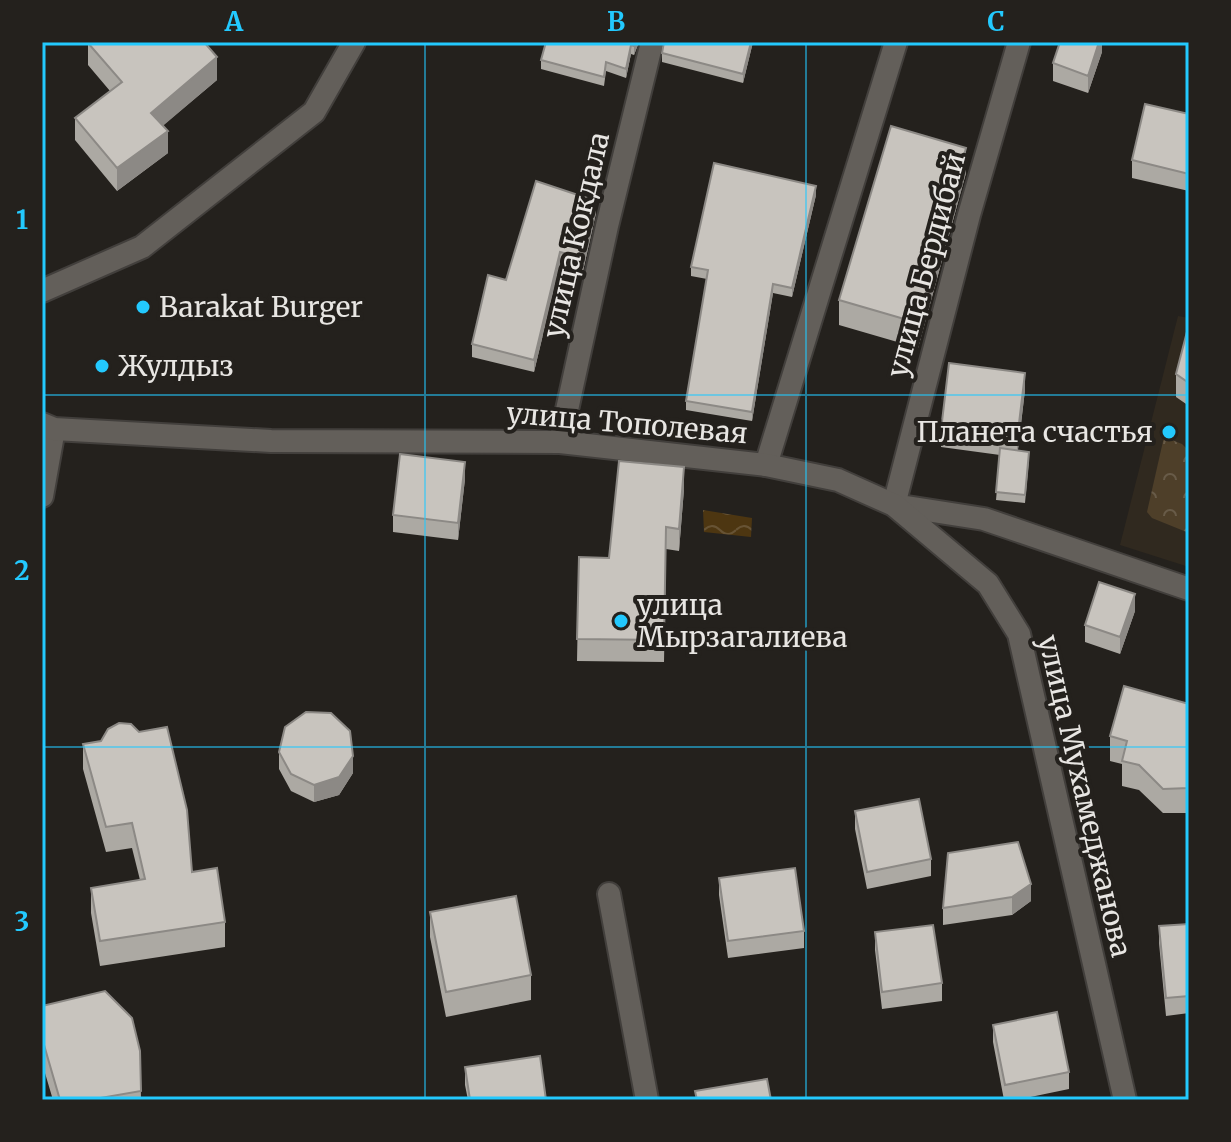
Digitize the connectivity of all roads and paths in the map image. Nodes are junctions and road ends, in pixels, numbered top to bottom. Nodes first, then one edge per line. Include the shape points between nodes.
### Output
1 (354, 42) edge
2 (652, 42) edge
3 (896, 42) edge
4 (1019, 42) edge
5 (42, 291) edge
6 (48, 426) edge
7 (560, 442) junction
8 (766, 465) junction
9 (42, 496) edge
10 (894, 505) junction
11 (1189, 589) edge
12 (609, 894) dead end
13 (647, 1100) edge
14 (1125, 1100) edge

1 - 5 street via 314,112 142,247
2 - 7 street, улица Кокдала
3 - 8 street
4 - 10 street, улица Бердибай
6 - 7 street, улица Тополевая via 271,441
6 - 9 street
7 - 8 street, улица Тополевая
8 - 10 street, улица Тополевая via 838,480
10 - 11 street, улица Тополевая via 984,519
10 - 14 street, улица Мухамеджанова via 988,584 1019,634
12 - 13 street

